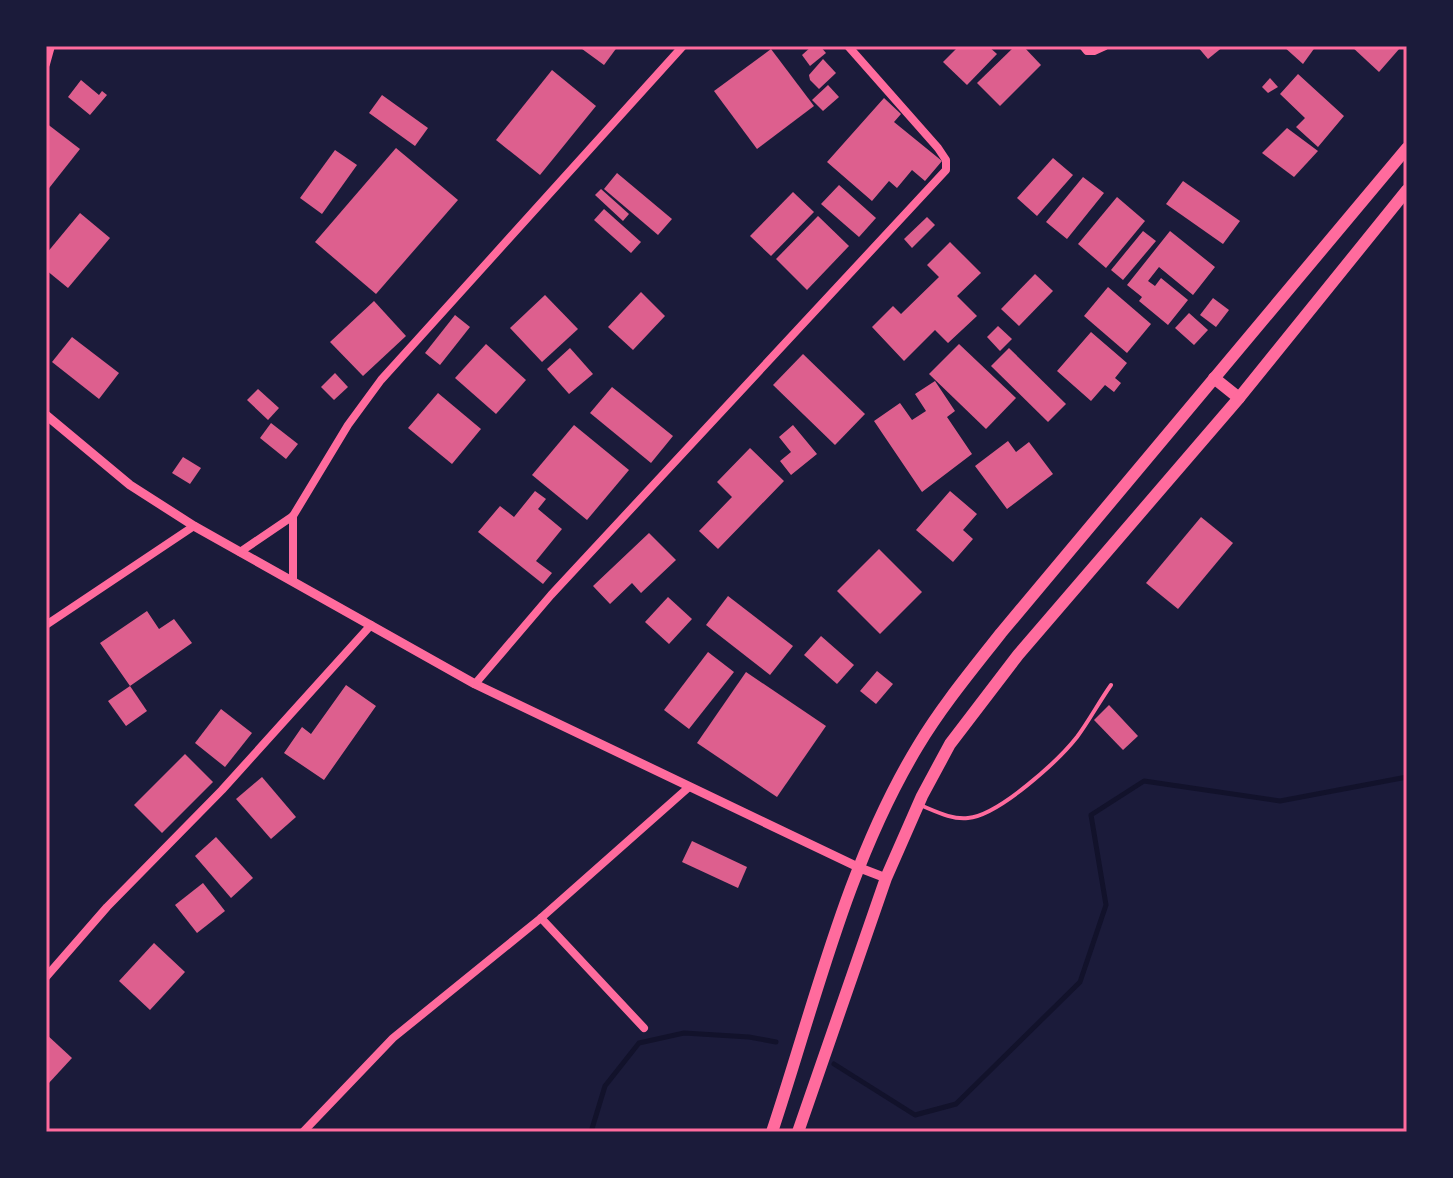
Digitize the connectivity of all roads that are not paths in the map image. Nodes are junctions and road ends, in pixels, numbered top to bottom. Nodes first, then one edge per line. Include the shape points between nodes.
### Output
1 (51, 46) edge
2 (683, 46) edge
3 (848, 46) edge
4 (1083, 46) edge
5 (1105, 46) edge
6 (46, 64) edge
7 (1407, 148) edge
8 (1407, 190) edge
9 (1214, 378) junction
10 (1239, 398) junction
11 (46, 415) edge
12 (293, 516) junction
13 (194, 526) junction
14 (240, 552) junction
15 (293, 580) junction
16 (46, 625) edge
17 (371, 625) junction
18 (475, 684) junction
19 (1111, 685) dead end
20 (689, 787) junction
21 (918, 804) junction
22 (860, 868) junction
23 (886, 878) junction
24 (541, 918) junction
25 (46, 977) edge
26 (644, 1028) dead end
27 (303, 1132) edge
28 (772, 1132) edge
29 (798, 1132) edge

1 - 6 street
2 - 12 street via 381,380
3 - 18 street via 938,148 946,170 551,595
4 - 5 street via 1094,51
7 - 9 main road
8 - 10 main road
9 - 10 main road
9 - 22 main road via 946,704 917,748
10 - 21 main road via 1018,655 950,744
11 - 13 street via 130,485
12 - 14 street
12 - 15 street
13 - 14 street
13 - 16 street
14 - 15 street
15 - 17 street
17 - 18 street
17 - 25 street
18 - 20 street
19 - 21 lane via 1076,738 1012,797 966,819
20 - 22 street
20 - 24 street
21 - 23 main road
22 - 23 street
22 - 28 main road
23 - 29 main road
24 - 26 street
24 - 27 street via 393,1038

